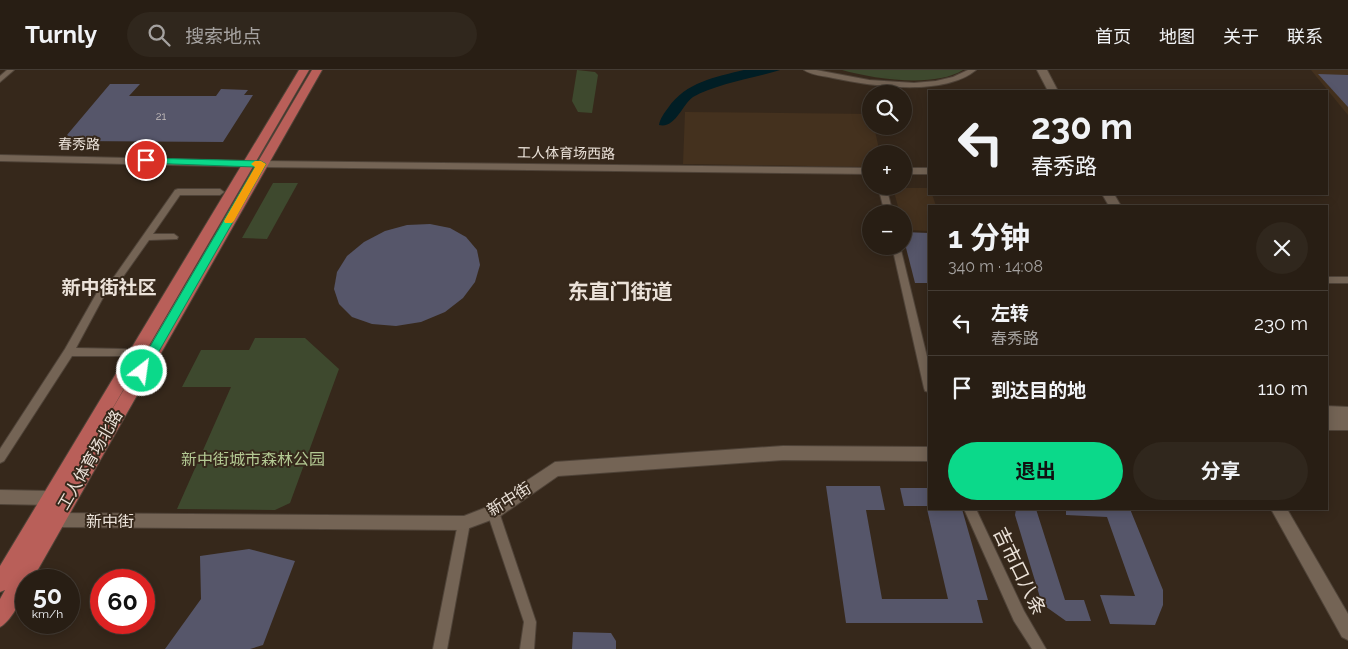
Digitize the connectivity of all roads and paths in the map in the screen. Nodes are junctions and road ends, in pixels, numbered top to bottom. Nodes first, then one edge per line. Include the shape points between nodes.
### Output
1 (11, 70) edge
2 (304, 70) edge
3 (316, 70) edge
4 (807, 70) edge
5 (973, 70) edge
6 (1042, 70) edge
7 (0, 80) edge
8 (1052, 90) edge
9 (0, 158) edge
10 (255, 164) junction
11 (862, 171) edge
12 (912, 171) edge
13 (928, 172) edge
14 (220, 192) dead end
15 (147, 236) junction
16 (174, 237) dead end
17 (898, 255) edge
18 (1328, 280) edge
19 (1348, 280) edge
20 (138, 289) dead end
21 (102, 291) junction
22 (69, 352) junction
23 (125, 352) dead end
24 (928, 384) edge
25 (1328, 412) edge
26 (1348, 413) edge
27 (1328, 424) edge
28 (1348, 424) edge
29 (928, 454) edge
30 (0, 458) edge
31 (0, 498) edge
32 (50, 498) junction
33 (970, 510) edge
34 (1280, 510) edge
35 (493, 512) junction
36 (55, 520) junction
37 (464, 523) junction
38 (0, 583) edge
39 (0, 617) edge
40 (1348, 631) edge
41 (440, 649) edge
42 (526, 649) edge
43 (1038, 649) edge

1 - 7 street
2 - 10 main road, 工人体育场北路
3 - 10 main road, 工人体育场北路
4 - 5 street via 865,82 910,84 955,80
6 - 8 street
9 - 10 street, 春秀路
10 - 11 street, 工人体育场西路
10 - 32 main road, 工人体育场北路
10 - 36 main road, 工人体育场北路
12 - 13 street
14 - 15 street via 178,192
15 - 16 street
15 - 21 street via 117,279
17 - 24 street
18 - 19 street
20 - 21 street
21 - 22 street
22 - 23 street
22 - 30 street
25 - 26 street
27 - 28 street
29 - 35 street, 新中街 via 783,453 555,470
31 - 32 street
32 - 38 main road, 工人体育场北路
33 - 43 street, 吉市口八条 via 1019,616
34 - 40 street
35 - 37 street, 新中街
35 - 42 street via 530,622
36 - 37 street, 新中街
36 - 39 main road, 工人体育场北路
37 - 41 street

